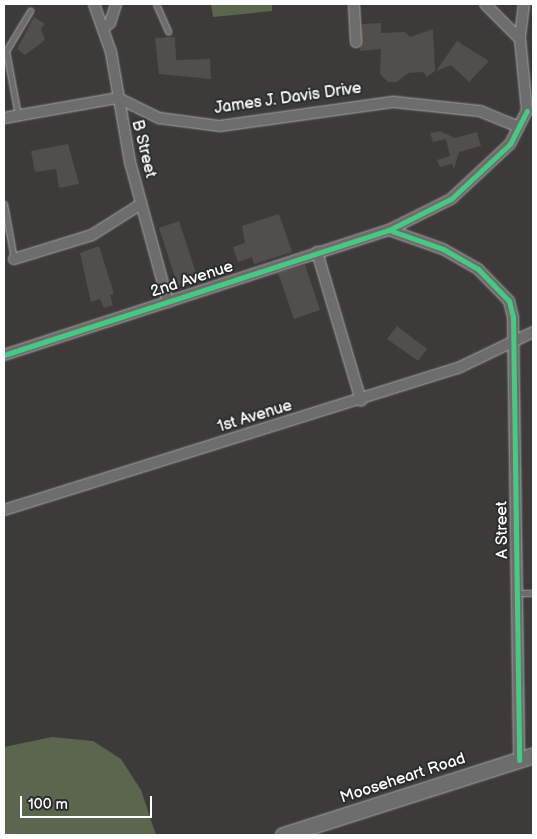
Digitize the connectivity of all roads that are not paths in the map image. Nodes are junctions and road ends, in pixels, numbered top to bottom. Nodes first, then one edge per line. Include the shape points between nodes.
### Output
1 (94, 4) edge
2 (116, 4) edge
3 (156, 4) edge
4 (354, 4) edge
5 (485, 4) edge
6 (524, 4) edge
7 (30, 11) dead end
8 (104, 28) junction
9 (168, 32) dead end
10 (520, 39) junction
11 (356, 42) dead end
12 (118, 98) junction
13 (530, 113) edge
14 (18, 116) junction
15 (4, 118) edge
16 (519, 127) junction
17 (4, 204) edge
18 (141, 204) junction
19 (389, 230) junction
20 (317, 252) junction
21 (14, 259) joint
22 (168, 302) junction
23 (533, 332) edge
24 (512, 343) junction
25 (4, 355) edge
26 (361, 400) junction
27 (4, 510) edge
28 (533, 593) edge
29 (517, 594) junction
30 (526, 758) edge
31 (283, 835) edge

1 - 8 street, B Street
2 - 8 street via 110,23
3 - 9 lane
4 - 11 street
5 - 10 street
6 - 10 street
7 - 14 lane via 6,51
8 - 12 street, B Street
10 - 13 street
12 - 14 street
12 - 16 street, James J. Davis Drive via 159,118 220,126 394,102 480,111
12 - 18 street, B Street
13 - 16 street
14 - 15 street
16 - 19 street, 2nd Avenue via 498,158 451,200
17 - 21 lane
18 - 21 street via 92,235
18 - 22 street, B Street
19 - 20 street, 2nd Avenue
19 - 24 street, A Street via 443,249 478,269 509,301
20 - 22 street, 2nd Avenue
20 - 26 street
22 - 25 street, 2nd Avenue
23 - 24 street, 1st Avenue
24 - 26 street, 1st Avenue via 458,368
24 - 29 street, A Street
26 - 27 street, 1st Avenue
28 - 29 lane
29 - 30 street, A Street
30 - 31 main road, Mooseheart Road

